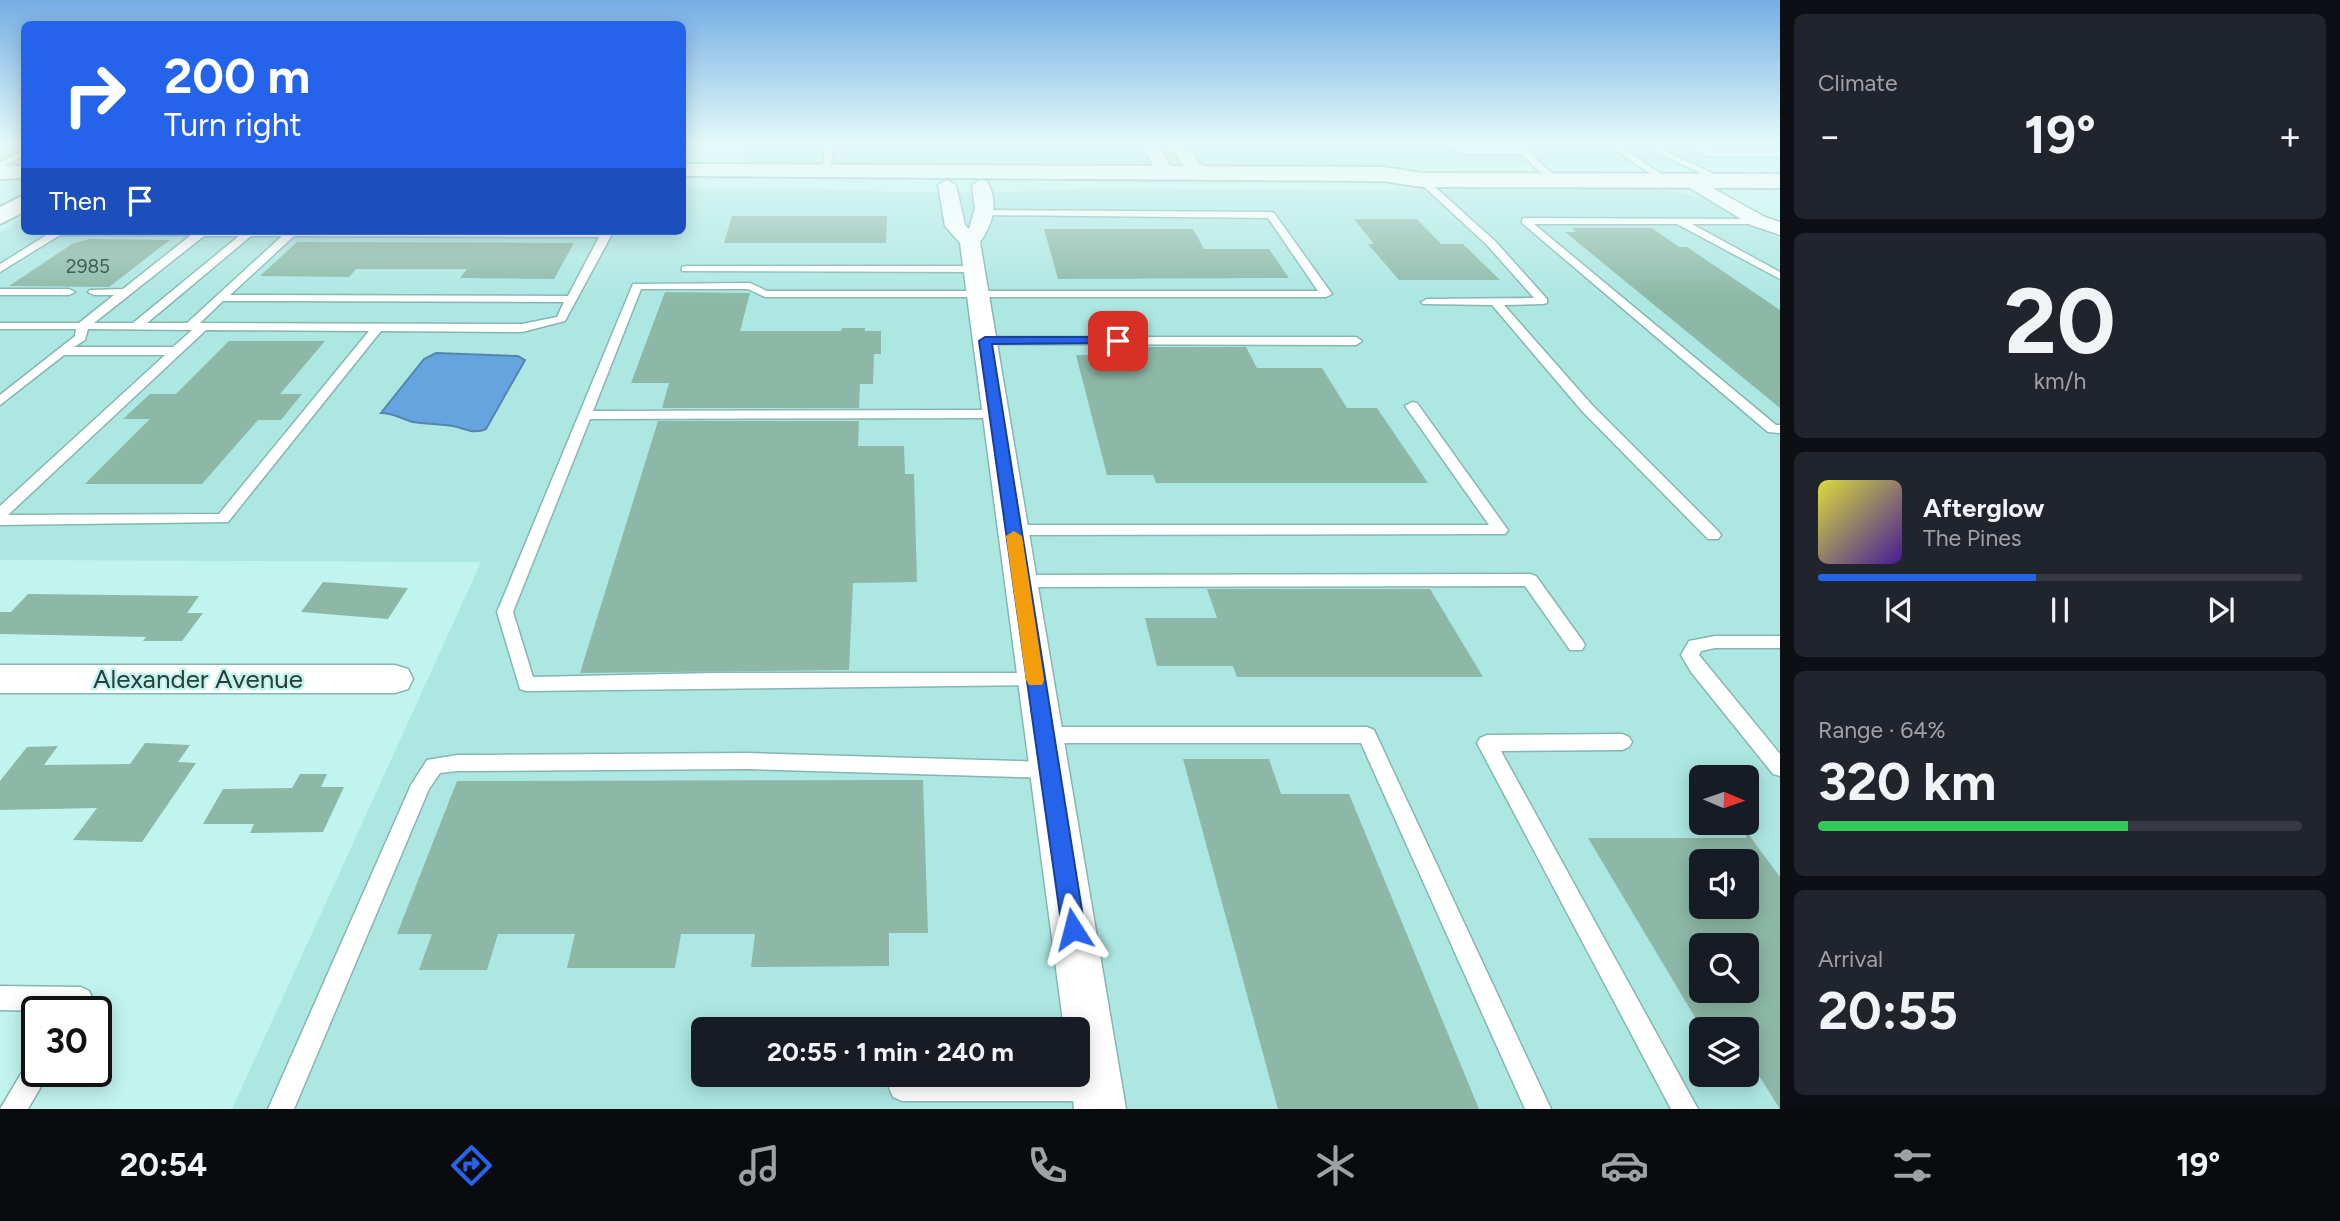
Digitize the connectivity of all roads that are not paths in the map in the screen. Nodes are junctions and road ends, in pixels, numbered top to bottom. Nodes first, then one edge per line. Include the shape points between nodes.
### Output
1 (949, 195) edge
2 (980, 195) edge
3 (1438, 195) edge
4 (1713, 195) edge
5 (1747, 195) edge
6 (21, 204) edge
7 (1780, 214) edge
8 (0, 217) edge
9 (1679, 221) junction
10 (1758, 222) junction
11 (1780, 229) edge
12 (53, 235) edge
13 (198, 235) edge
14 (246, 235) edge
15 (289, 235) edge
16 (605, 235) edge
17 (977, 254) junction
18 (0, 269) edge
19 (686, 269) dead end
20 (1780, 276) edge
21 (0, 292) edge
22 (69, 292) dead end
23 (94, 292) dead end
24 (124, 292) junction
25 (220, 298) junction
26 (572, 299) junction
27 (1494, 301) junction
28 (1427, 302) dead end
29 (0, 326) edge
30 (82, 326) junction
31 (136, 326) junction
32 (197, 326) junction
33 (378, 327) junction
34 (985, 341) junction
35 (1356, 341) dead end
36 (61, 351) junction
37 (176, 351) junction
38 (0, 401) edge
39 (1412, 406) dead end
40 (996, 414) junction
41 (584, 415) junction
42 (1778, 431) edge
43 (0, 514) edge
44 (0, 520) edge
45 (1013, 530) junction
46 (1713, 535) dead end
47 (1021, 581) junction
48 (1780, 642) edge
49 (1576, 645) dead end
50 (395, 678) dead end
51 (0, 680) edge
52 (1035, 680) junction
53 (1044, 736) junction
54 (1622, 742) dead end
55 (1780, 768) edge
56 (1049, 770) junction
57 (0, 998) edge
58 (21, 998) edge
59 (27, 1087) edge
60 (902, 1088) dead end
61 (1099, 1098) edge
62 (13, 1109) edge
63 (281, 1109) edge
64 (1538, 1109) edge
65 (1685, 1109) edge

1 - 17 street via 955,226
2 - 17 street
3 - 27 lane via 1491,243 1543,301
4 - 10 street
5 - 7 street
6 - 8 main road
9 - 10 lane
9 - 20 lane
9 - 42 lane via 1525,221
10 - 11 street
12 - 18 lane
13 - 24 lane
14 - 31 lane
15 - 25 lane
16 - 26 lane
17 - 17 lane via 1271,215 1326,294
17 - 19 lane
17 - 34 street
17 - 41 lane via 765,294 750,286 637,286
21 - 22 lane
23 - 24 lane
24 - 30 lane
25 - 26 lane
25 - 32 lane
26 - 33 lane via 561,319 522,328
27 - 28 lane
27 - 46 lane via 1587,408
29 - 30 lane
30 - 31 lane
30 - 36 lane via 81,337
31 - 32 lane
32 - 33 lane
32 - 37 lane
33 - 44 lane via 223,519
34 - 35 lane
34 - 40 street
36 - 37 lane
36 - 38 lane
37 - 43 lane
39 - 45 lane via 1500,530
40 - 41 lane
40 - 45 street
41 - 52 lane via 505,612 526,684
45 - 47 street
47 - 49 lane via 1531,580
47 - 52 street
48 - 55 lane via 1715,642 1695,646 1690,655
50 - 51 street, Alexander Avenue
52 - 53 street
53 - 56 street
53 - 64 lane via 1367,735
54 - 65 lane via 1487,743
56 - 61 street
56 - 63 lane via 749,761 434,766 421,785
57 - 58 lane
59 - 62 lane
60 - 61 lane

